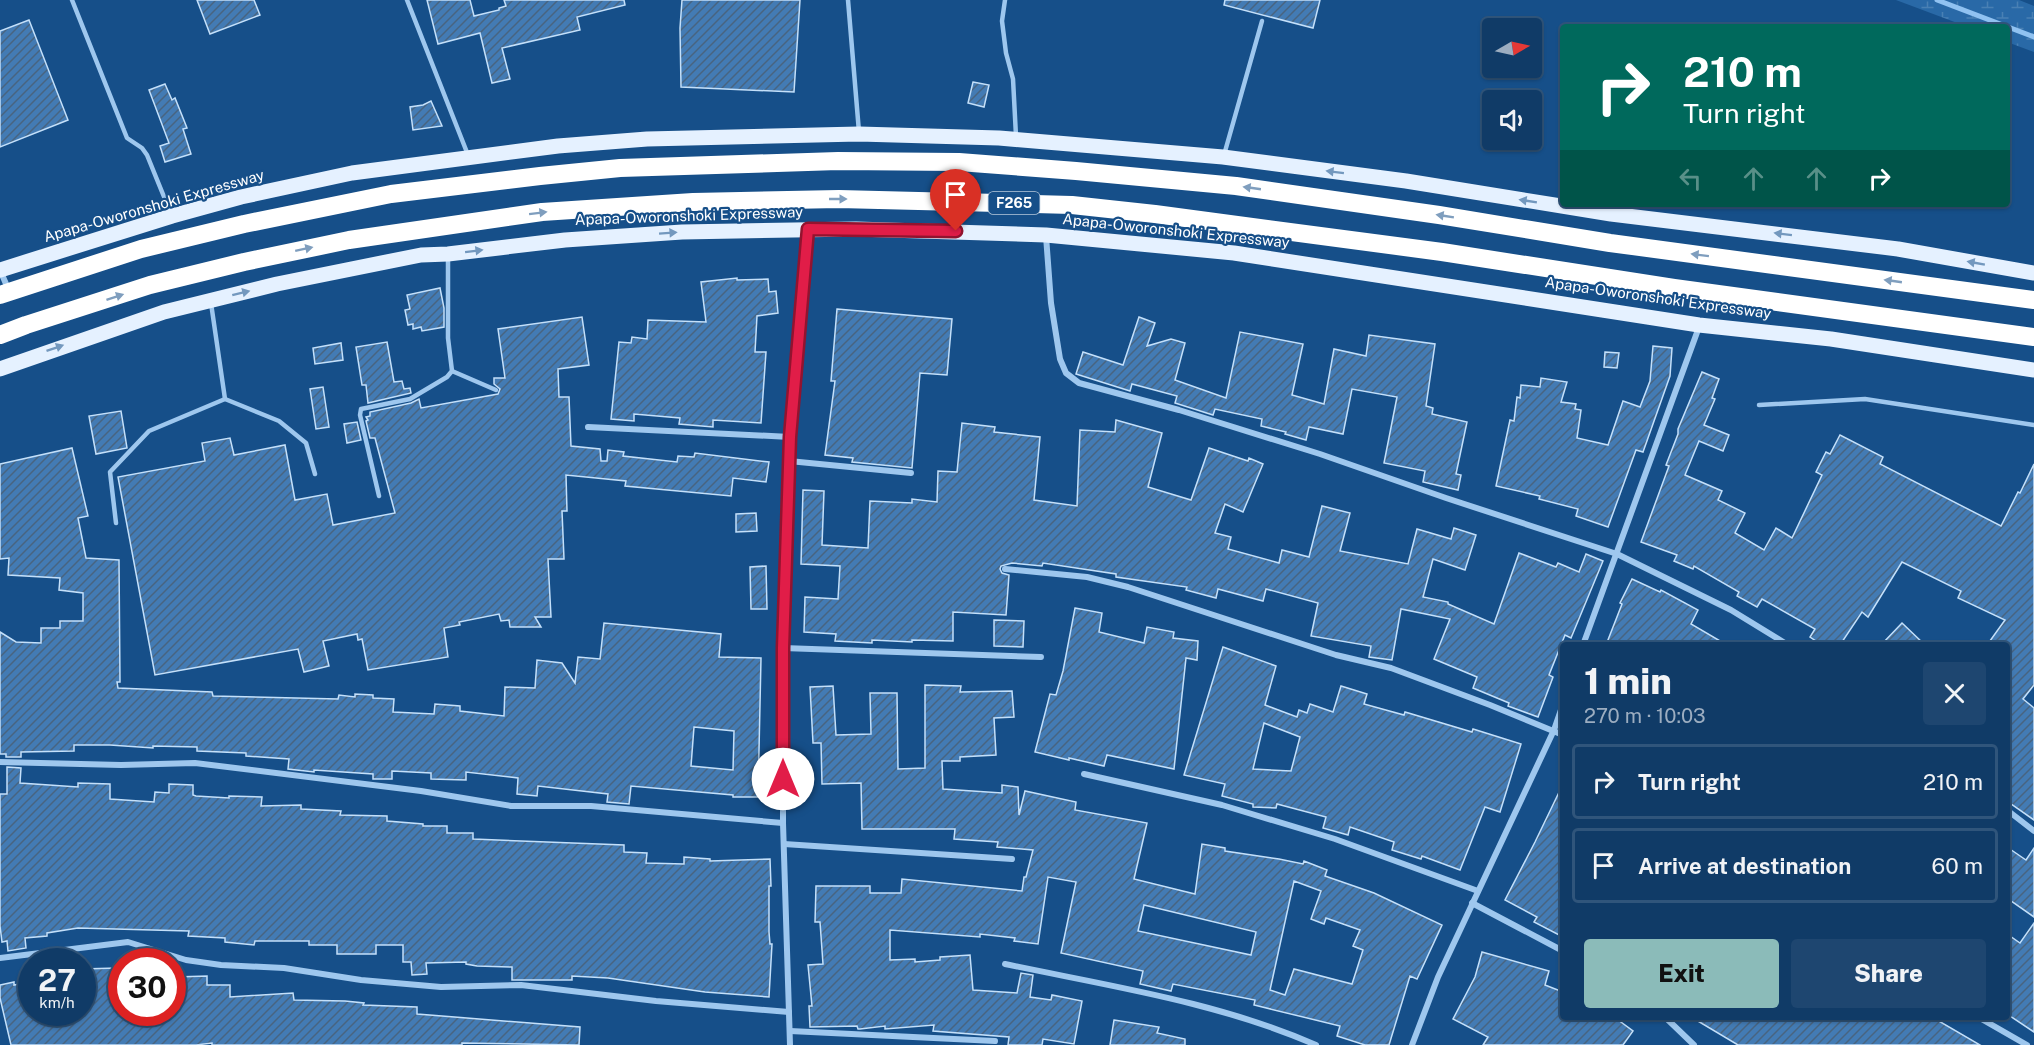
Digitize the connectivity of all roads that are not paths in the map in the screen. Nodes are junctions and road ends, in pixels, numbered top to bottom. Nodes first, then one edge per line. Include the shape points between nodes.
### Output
1 (72, 0) edge
2 (407, 0) edge
3 (848, 0) edge
4 (1005, 0) edge
5 (1262, 21) dead end
6 (859, 134) junction
7 (1016, 139) junction
8 (1223, 157) junction
9 (469, 158) junction
10 (1560, 206) edge
11 (1568, 207) edge
12 (172, 216) junction
13 (808, 229) junction
14 (1046, 235) junction
15 (448, 254) junction
16 (0, 269) edge
17 (2034, 273) edge
18 (7, 292) edge
19 (211, 300) junction
20 (2034, 300) edge
21 (1699, 325) junction
22 (0, 335) edge
23 (2034, 337) edge
24 (0, 369) edge
25 (2034, 370) edge
26 (452, 371) junction
27 (496, 390) dead end
28 (225, 399) junction
29 (1759, 405) dead end
30 (2034, 425) edge
31 (588, 427) dead end
32 (790, 437) junction
33 (789, 461) junction
34 (911, 473) dead end
35 (315, 474) dead end
36 (379, 496) dead end
37 (116, 523) dead end
38 (1617, 554) junction
39 (1005, 568) dead end
40 (1584, 642) edge
41 (1783, 642) edge
42 (783, 648) junction
43 (1041, 657) dead end
44 (1560, 713) edge
45 (1554, 730) junction
46 (1560, 733) edge
47 (0, 762) edge
48 (1084, 774) dead end
49 (2010, 812) edge
50 (783, 823) junction
51 (2034, 831) edge
52 (784, 844) junction
53 (1012, 860) dead end
54 (1478, 891) junction
55 (1472, 903) junction
56 (1560, 949) edge
57 (0, 958) edge
58 (1005, 964) dead end
59 (789, 1012) junction
60 (1668, 1020) edge
61 (1983, 1020) edge
62 (789, 1031) junction
63 (995, 1041) dead end
64 (790, 1045) edge
65 (1316, 1045) edge
66 (1412, 1045) edge
67 (1694, 1045) edge
68 (2026, 1045) edge

1 - 12 lane via 127,138 147,154
2 - 9 lane
3 - 6 lane
4 - 7 lane via 1002,21 1013,80
5 - 8 lane
6 - 7 main road, Apapa-Oworonshoki Expressway
6 - 9 main road, Apapa-Oworonshoki Expressway via 647,139
7 - 8 main road, Apapa-Oworonshoki Expressway
10 -> 8 main road, Apapa-Oworonshoki Expressway
9 - 12 main road, Apapa-Oworonshoki Expressway via 352,173
17 -> 11 main road, Apapa-Oworonshoki Expressway via 1898,249
12 - 16 main road, Apapa-Oworonshoki Expressway
13 - 14 main road, Apapa-Oworonshoki Expressway
15 -> 13 main road, Apapa-Oworonshoki Expressway via 565,240
13 - 32 street
14 - 21 main road, Apapa-Oworonshoki Expressway via 1234,252
14 - 38 street via 1060,358 1066,373 1079,383 1310,450
19 -> 15 main road, Apapa-Oworonshoki Expressway via 400,259
15 - 26 lane
16 - 18 street
20 -> 18 highway via 1610,243 1236,186 970,163 849,161 620,168 391,194 141,249
24 -> 19 main road, Apapa-Oworonshoki Expressway via 164,312
19 - 28 lane
21 - 25 main road, Apapa-Oworonshoki Expressway via 1831,339
21 - 38 street
22 -> 23 highway, Apapa-Oworonshoki Expressway / F265 via 150,285 349,240 542,212 693,202 839,199 1072,205 1155,214
26 - 27 lane
26 - 36 lane via 410,399 361,409
28 - 35 lane via 279,421 306,443
28 - 37 lane via 150,431 110,472
29 - 30 lane via 1865,399
31 - 32 street
32 - 33 street
33 - 34 street
33 - 42 street
38 - 40 street
38 - 41 street via 1731,610
39 - 45 street via 1128,587 1336,656 1391,668
42 - 43 street
42 - 50 street
44 - 45 street
45 - 46 street
45 - 54 street
47 - 50 street via 195,763 421,790 511,806 591,806
48 - 54 street via 1222,805 1335,839
49 - 51 street
50 - 52 street
52 - 53 street
52 - 59 street
54 - 55 street
55 - 56 street
55 - 66 street
57 - 59 street via 128,942 186,960 284,968 361,980 441,987 521,985
58 - 65 street via 1167,998 1249,1020
59 - 62 street
60 - 67 street
61 - 68 street
62 - 63 street
62 - 64 street

